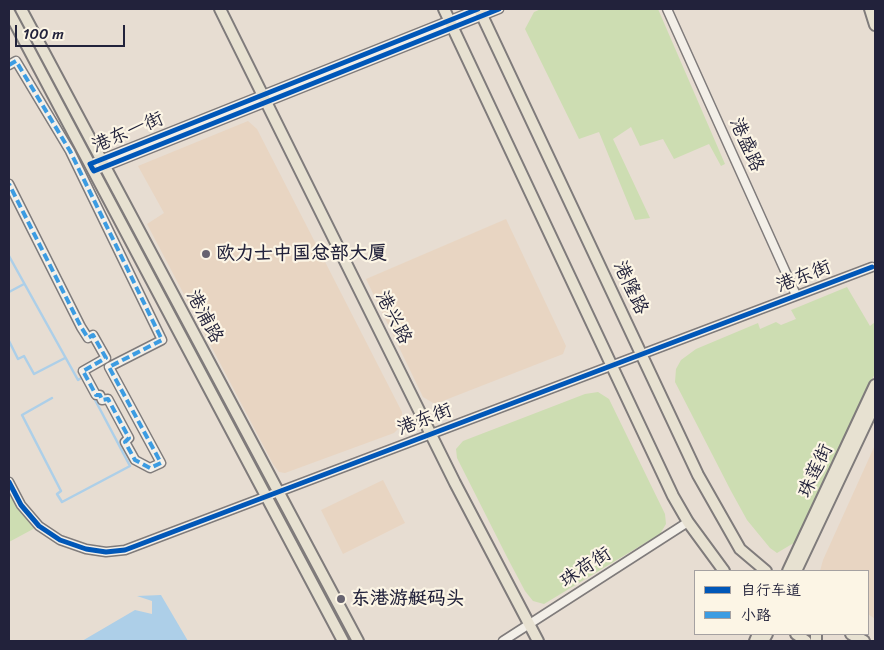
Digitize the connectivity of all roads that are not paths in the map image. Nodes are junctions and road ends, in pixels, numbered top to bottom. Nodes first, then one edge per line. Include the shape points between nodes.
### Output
1 (21, 9) edge
2 (220, 9) edge
3 (444, 9) edge
4 (499, 9) edge
5 (667, 9) edge
6 (870, 9) edge
7 (479, 11) edge
8 (9, 12) edge
9 (451, 24) junction
10 (875, 25) edge
11 (9, 65) edge
12 (264, 98) junction
13 (103, 163) junction
14 (92, 168) junction
15 (9, 184) edge
16 (872, 267) dead end
17 (796, 296) junction
18 (641, 355) junction
19 (612, 366) junction
20 (875, 385) edge
21 (875, 404) edge
22 (430, 433) junction
23 (9, 482) edge
24 (277, 494) junction
25 (266, 498) junction
26 (688, 522) junction
27 (723, 570) edge
28 (765, 570) edge
29 (788, 570) edge
30 (796, 570) edge
31 (529, 625) junction
32 (853, 635) edge
33 (343, 641) edge
34 (358, 641) edge
35 (503, 641) edge
36 (538, 641) edge
37 (864, 641) edge

1 - 13 main road, 港浦路
2 - 12 main road, 港兴路
3 - 9 main road
4 - 7 street, 港东一街
5 - 17 street, 港盛路
6 - 10 main road
7 - 9 street, 港东一街
7 - 18 main road, 港隆路
8 - 14 main road, 港浦路
9 - 12 street, 港东一街
9 - 19 main road
11 - 15 street via 16,61 70,151 162,340 109,367 161,463 150,468 135,460 125,442 129,438 108,399 102,400 100,395 96,395 83,370 106,358 93,335 88,338 81,327
12 - 13 street, 港东一街
12 - 22 main road, 港兴路
13 - 14 street, 港东一街 via 94,171
13 - 24 main road, 港浦路
14 - 25 main road, 港浦路
16 - 17 street, 港东街
17 - 18 street, 港东街
18 - 19 street, 港东街
18 - 28 main road, 港隆路 via 716,510 740,549
19 - 22 street, 港东街
19 - 26 main road
20 - 29 main road, 珠莲街
21 - 30 main road, 珠莲街
22 - 24 street, 港东街
22 - 31 main road, 港兴路
23 - 25 street, 港东街 via 21,505 39,526 60,540 86,550 106,552 144,544
24 - 25 street, 港东街
24 - 34 main road, 港浦路
25 - 33 main road, 港浦路
26 - 27 main road
26 - 31 street, 珠荷街
31 - 35 street, 珠荷街
31 - 36 main road, 港兴路
32 - 37 main road

